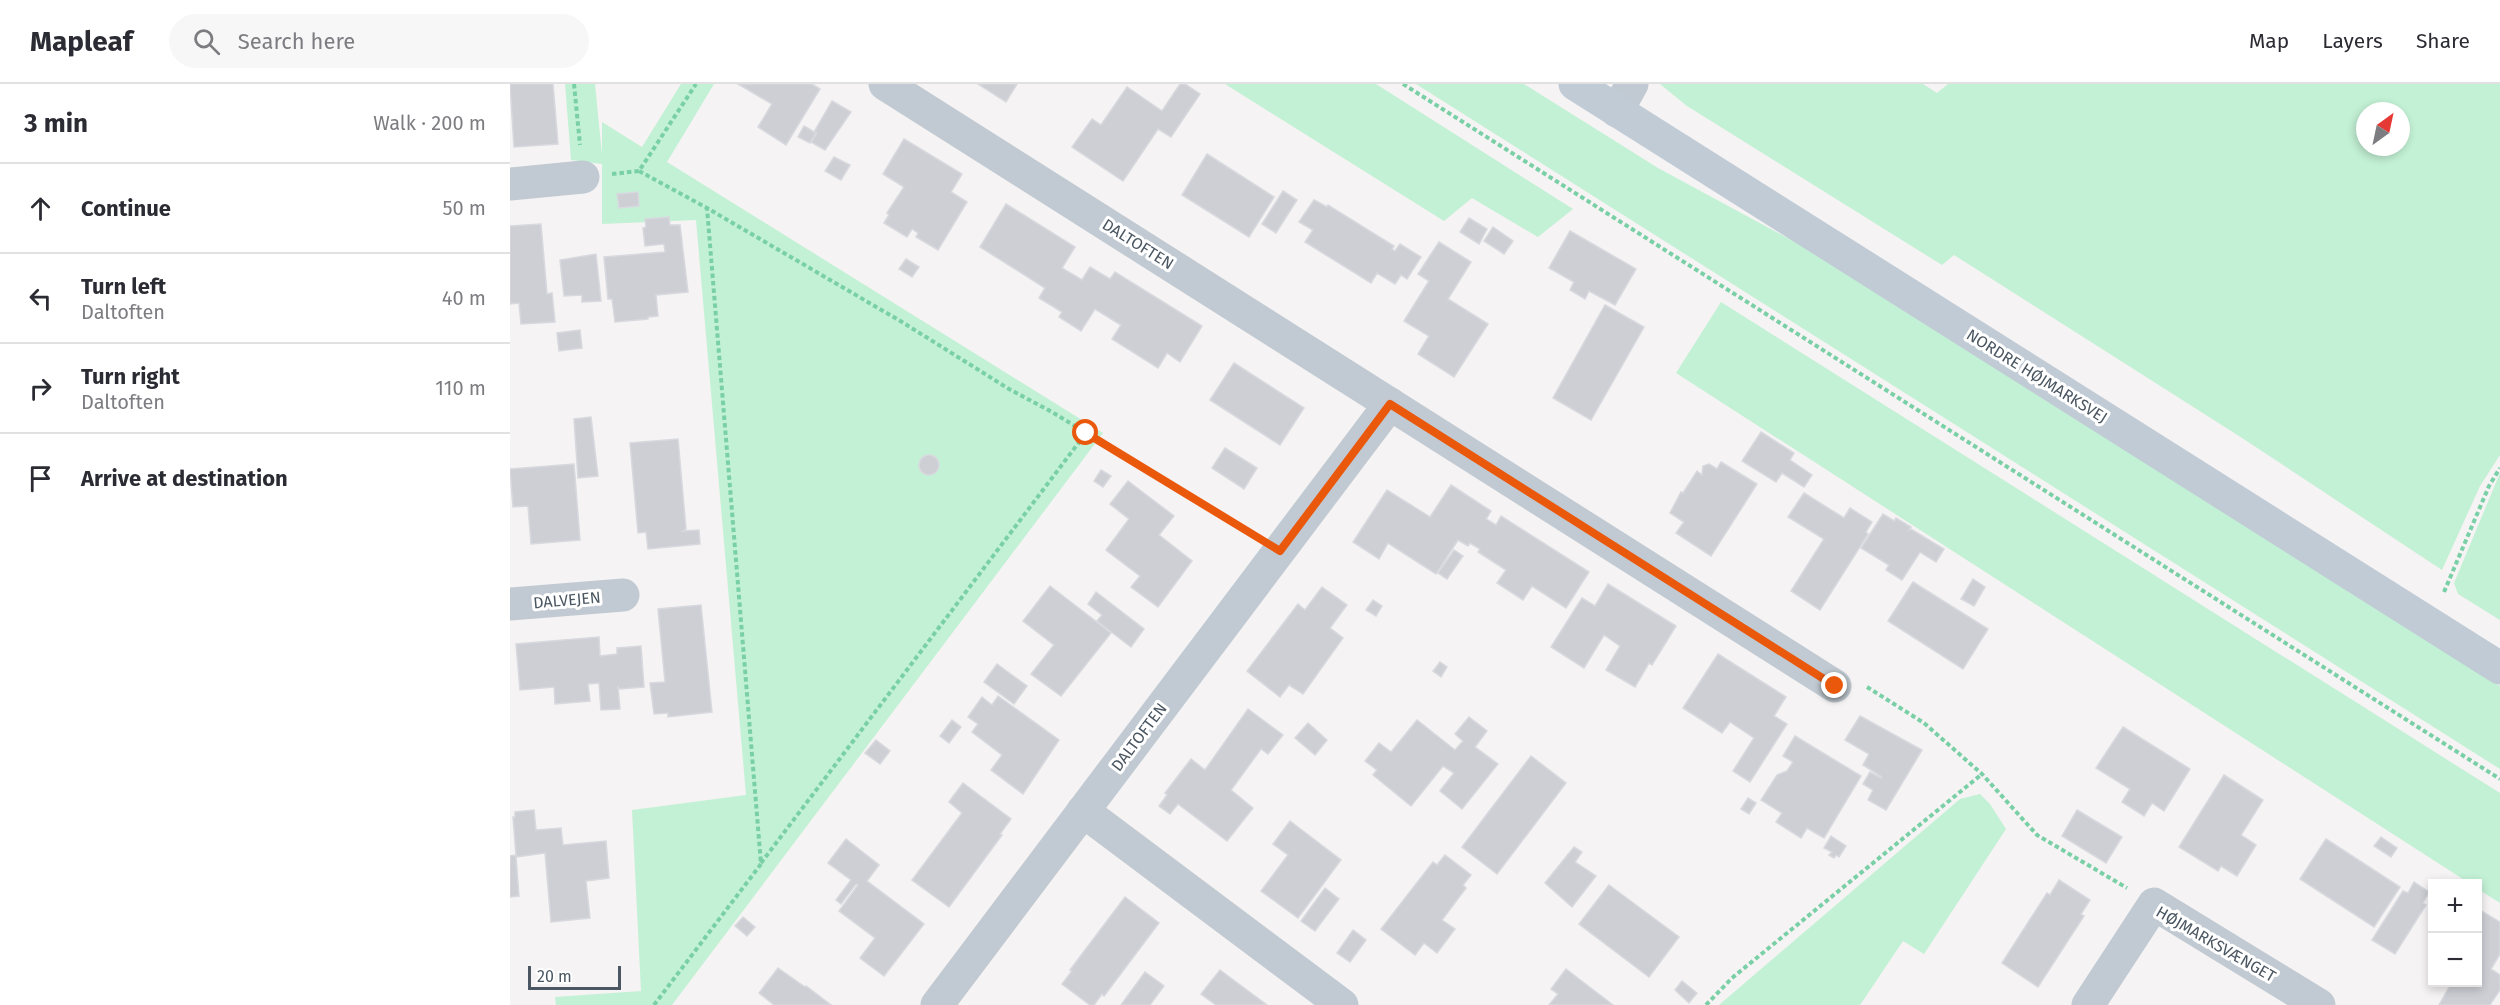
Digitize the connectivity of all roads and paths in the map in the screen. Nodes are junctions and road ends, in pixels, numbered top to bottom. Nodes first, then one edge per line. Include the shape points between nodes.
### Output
1 (574, 84) edge
2 (696, 84) edge
3 (885, 84) edge
4 (1403, 84) edge
5 (1575, 84) edge
6 (1624, 97) edge
7 (639, 171) junction
8 (583, 177) junction
9 (510, 184) edge
10 (707, 208) junction
11 (1390, 404) junction
12 (1086, 433) junction
13 (2500, 468) edge
14 (1280, 551) junction
15 (2444, 592) dead end
16 (623, 595) dead end
17 (510, 604) edge
18 (2500, 668) edge
19 (1835, 686) joint
20 (1982, 774) junction
21 (2500, 779) edge
22 (1083, 811) junction
23 (761, 864) junction
24 (2154, 904) junction
25 (654, 1005) edge
26 (937, 1005) edge
27 (1342, 1005) edge
28 (1706, 1005) edge
29 (2088, 1005) edge
30 (2319, 1005) edge

1 - 8 path
2 - 7 path
3 - 11 street, DALTOFTEN
4 - 21 path
5 - 6 street, NORDRE HØJMARKSVEJ
6 - 18 street, NORDRE HØJMARKSVEJ
7 - 8 path
7 - 10 path
8 - 9 street
10 - 12 path
10 - 23 path
11 - 14 street, DALTOFTEN
11 - 19 street, DALTOFTEN
12 - 14 path
12 - 23 path
13 - 15 path
14 - 22 street, DALTOFTEN
16 - 17 street, DALVEJEN
19 - 20 path via 1854,679 1924,723
20 - 24 path via 2037,835
20 - 28 path via 1732,978
22 - 26 street, DALTOFTEN
22 - 27 street
23 - 25 path
24 - 29 street, HØJMARKSVÆNGET
24 - 30 street, HØJMARKSVÆNGET

